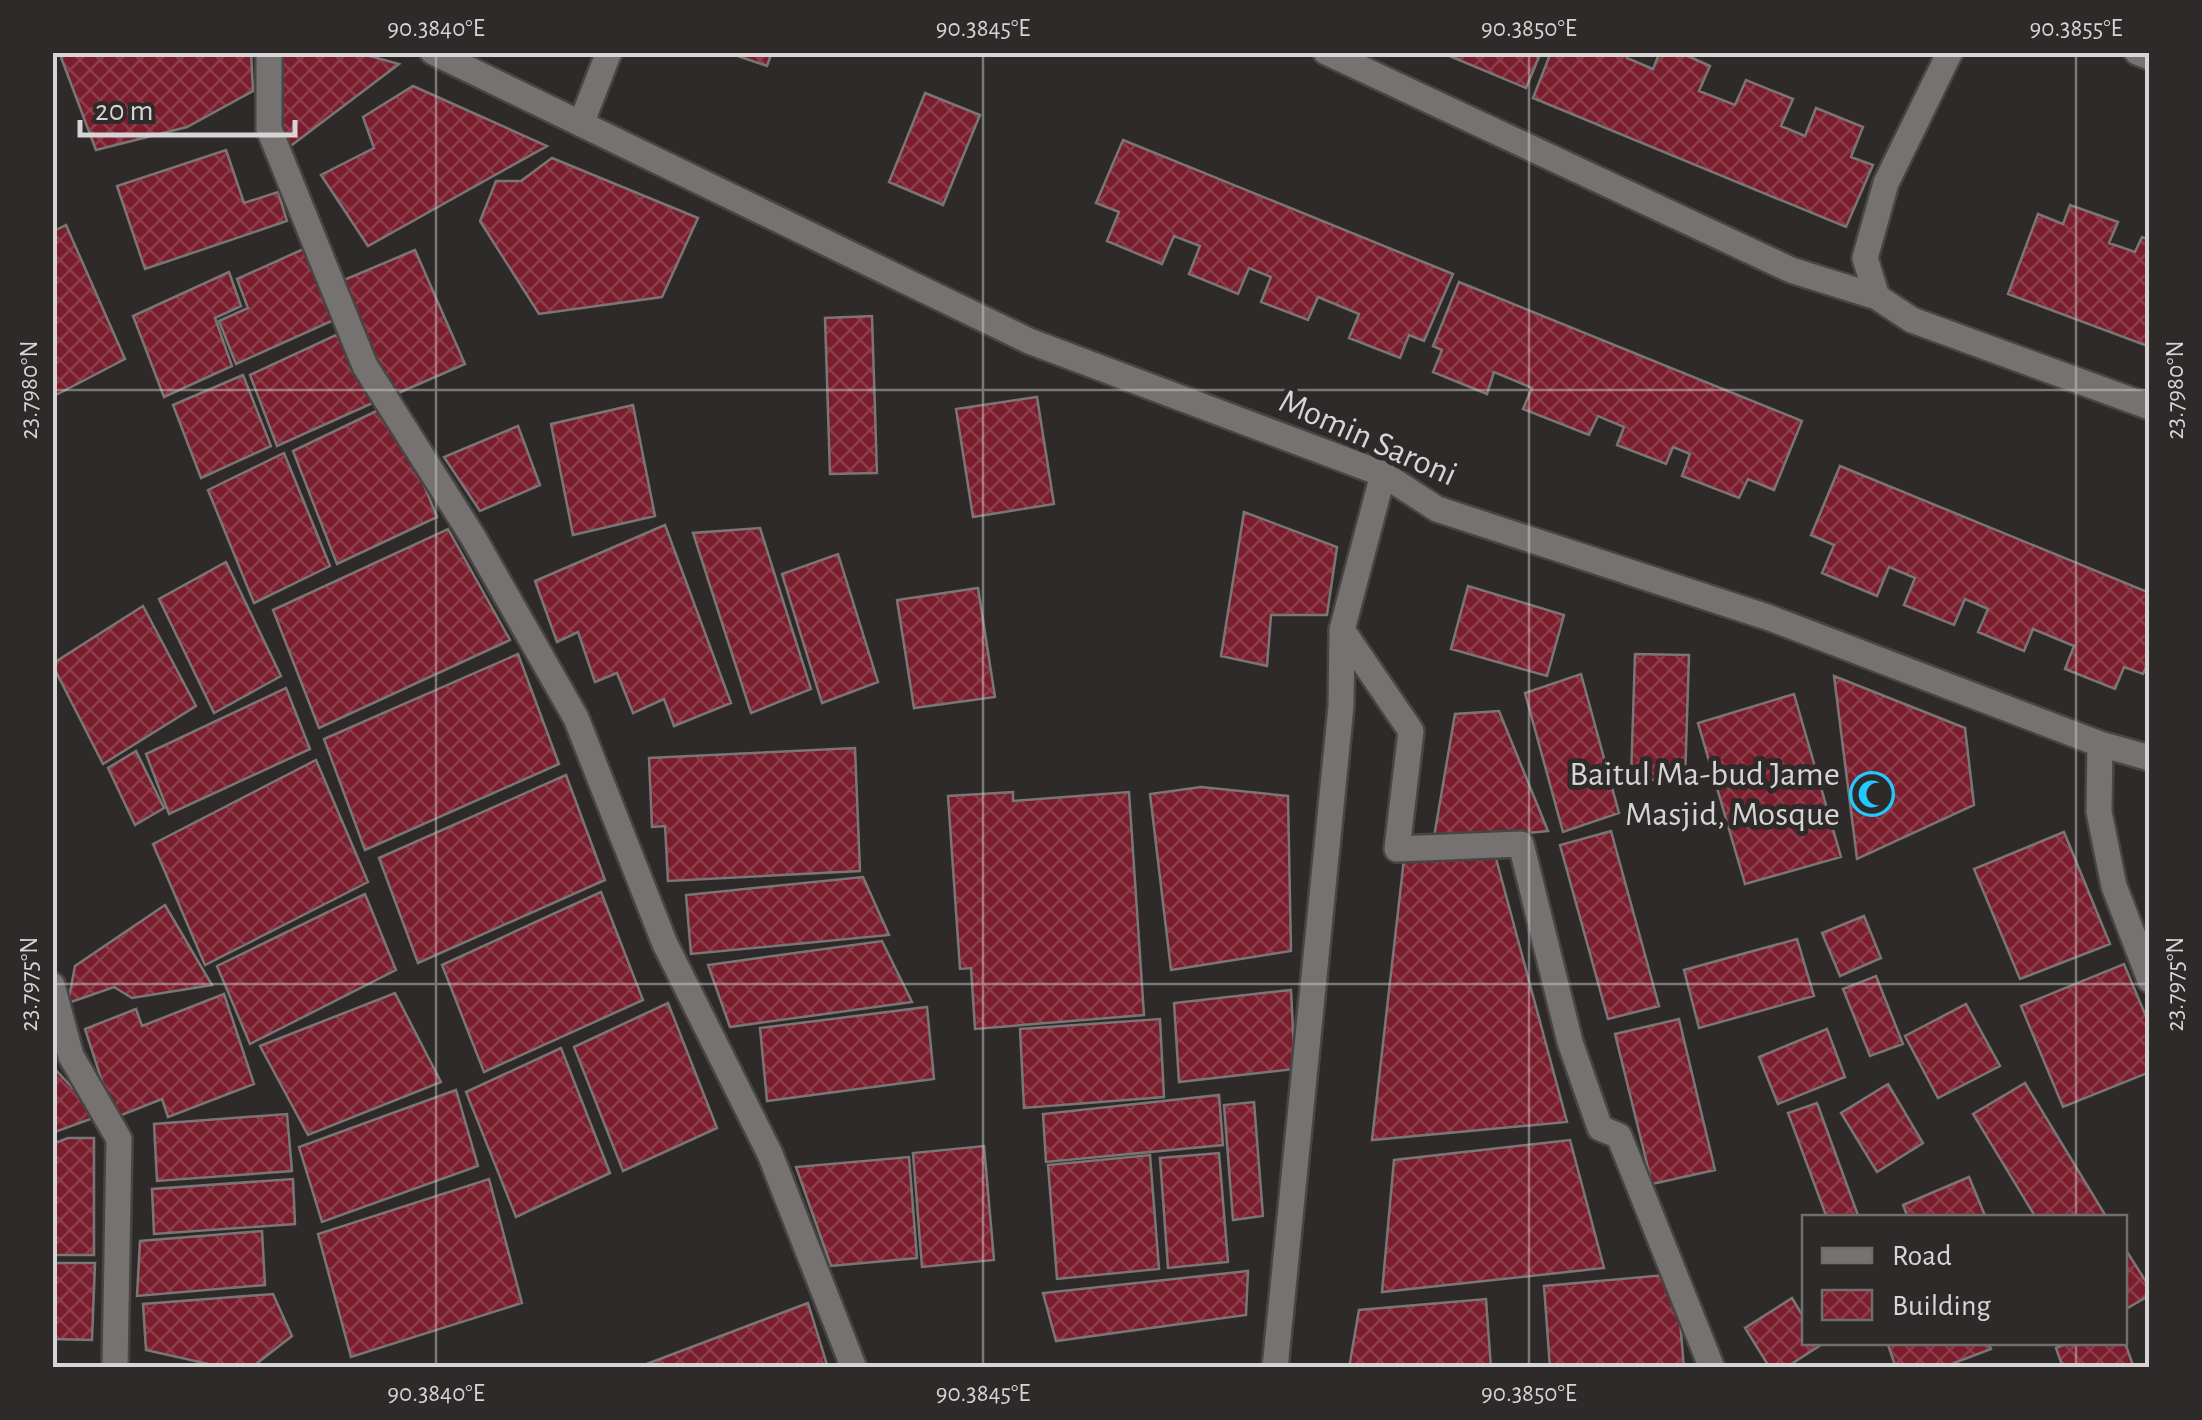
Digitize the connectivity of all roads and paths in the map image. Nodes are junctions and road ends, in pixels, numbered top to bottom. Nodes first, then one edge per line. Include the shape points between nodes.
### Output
1 (269, 52) edge
2 (433, 52) edge
3 (609, 52) edge
4 (1326, 52) edge
5 (1950, 52) edge
6 (2136, 52) edge
7 (2150, 58) edge
8 (581, 124) junction
9 (1877, 297) junction
10 (2150, 408) edge
11 (1383, 474) junction
12 (1342, 630) junction
13 (2100, 744) junction
14 (2150, 758) edge
15 (2150, 980) edge
16 (52, 985) edge
17 (116, 1368) edge
18 (854, 1368) edge
19 (1275, 1368) edge
20 (1712, 1368) edge

1 - 18 street via 268,128 365,366 576,718 666,944 770,1154
2 - 8 street, Momin Saroni
3 - 8 street
4 - 9 street via 1791,270
5 - 9 street via 1886,183 1865,258
6 - 7 street
8 - 11 street, Momin Saroni via 1028,341
9 - 10 street via 1912,320
11 - 12 street
11 - 13 street, Momin Saroni via 1438,509 1770,618
12 - 19 street via 1341,706
12 - 20 street via 1411,731 1397,849 1520,844 1570,1042 1600,1128 1619,1136
13 - 14 street, Momin Saroni
13 - 15 street via 2099,812 2114,886
16 - 17 street via 71,1056 119,1139

